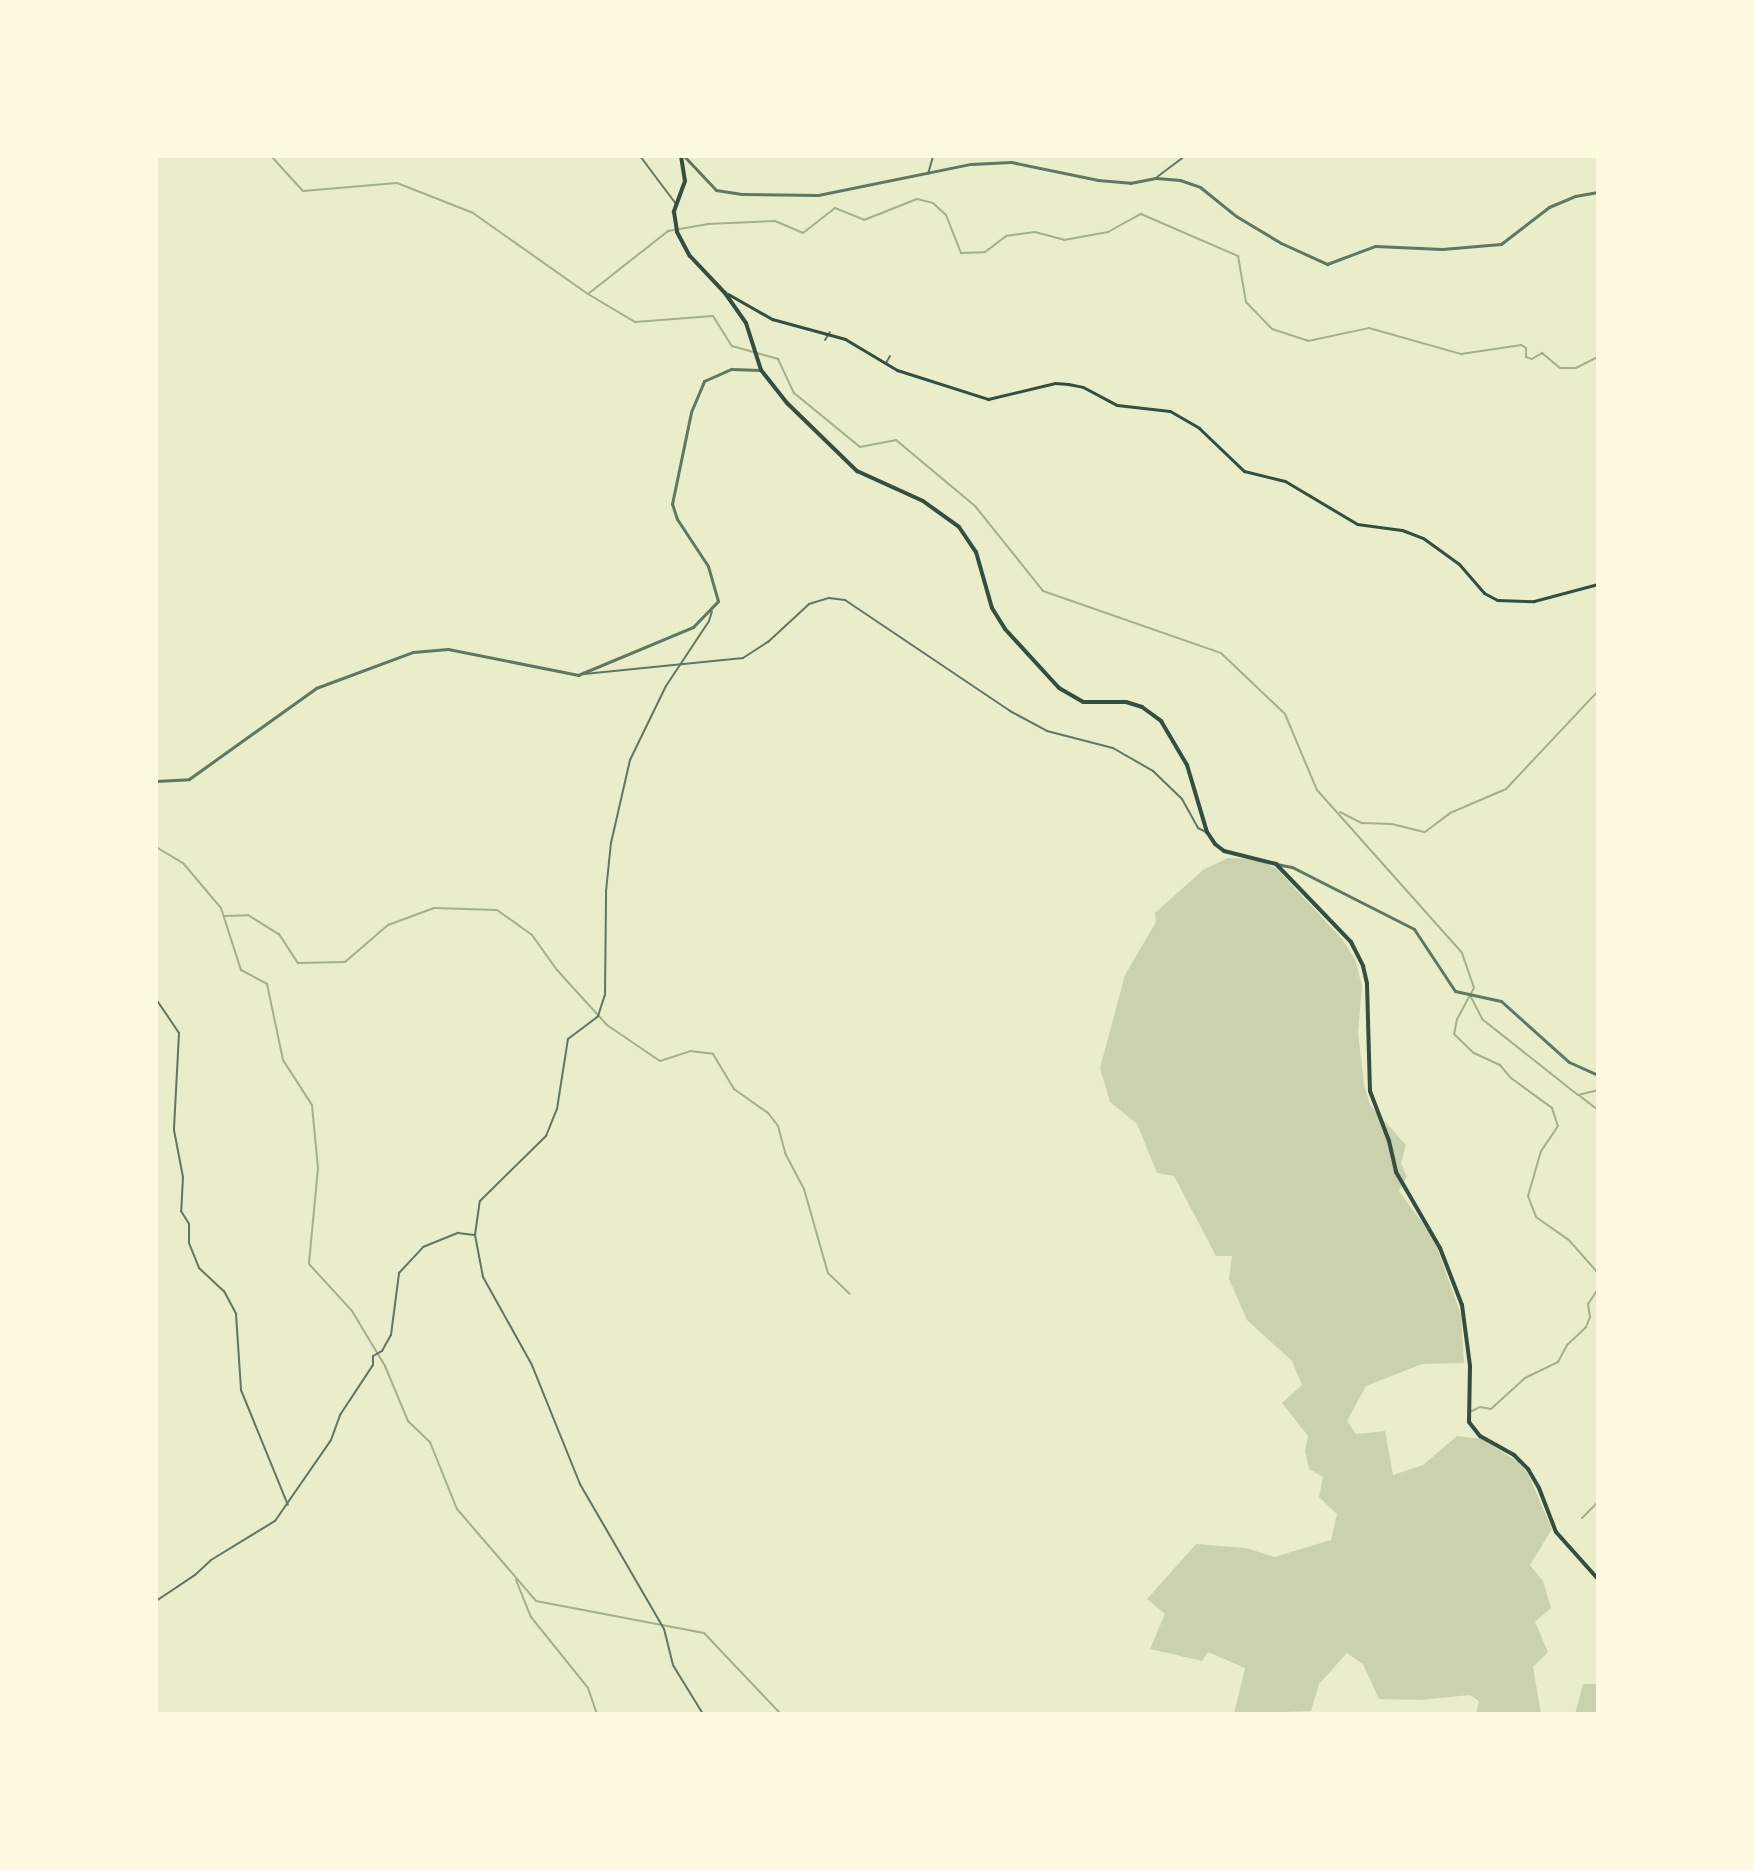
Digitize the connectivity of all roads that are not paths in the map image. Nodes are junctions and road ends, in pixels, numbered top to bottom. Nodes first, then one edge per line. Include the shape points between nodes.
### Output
1 (640, 156) edge
2 (933, 156) edge
3 (1185, 156) edge
4 (686, 157) edge
5 (928, 174) junction
6 (1156, 178) junction
7 (1598, 192) edge
8 (677, 205) junction
9 (725, 293) junction
10 (830, 332) junction
11 (825, 340) dead end
12 (890, 356) dead end
13 (885, 364) junction
14 (761, 370) junction
15 (937, 377) dead end
16 (937, 383) junction
17 (1598, 584) edge
18 (712, 611) junction
19 (681, 665) junction
20 (584, 674) junction
21 (156, 781) edge
22 (1207, 832) junction
23 (1276, 864) junction
24 (156, 999) edge
25 (1598, 1075) edge
26 (475, 1235) junction
27 (288, 1505) junction
28 (1598, 1579) edge
29 (156, 1601) edge
30 (703, 1714) edge

1 - 8 street
2 - 5 street
3 - 6 street
4 - 5 street via 716,190 742,194 802,196
4 - 8 main road
5 - 6 street via 1011,162 1098,180 1130,183
6 - 7 street via 1194,184 1258,229 1327,264 1375,246 1442,249 1501,244 1549,207
8 - 9 main road via 677,232 690,256
9 - 10 main road via 772,319
9 - 14 main road via 746,323
10 - 11 street
10 - 13 main road
12 - 13 street
13 - 16 main road
14 - 18 street via 731,369 704,381 691,412 674,492 677,519 716,587 718,601
14 - 22 main road via 847,463 923,501 959,527 976,552 992,608 1005,629 1071,699 1126,702 1161,721 1187,765
15 - 16 street
16 - 17 main road via 988,399 1068,384 1117,405 1170,411 1199,428 1244,471 1285,481 1357,524 1423,538 1497,600 1534,601
18 - 19 street
18 - 20 street via 679,635
19 - 20 street
19 - 22 street via 743,658 809,604 845,600 1010,711 1047,731 1113,748 1153,771 1182,799 1198,828
19 - 26 street via 630,760 618,802 606,891 605,995 598,1016 568,1039 557,1109 546,1136 480,1201
20 - 21 street via 566,675 448,649 413,652 316,688 189,779
22 - 23 main road via 1224,851
23 - 25 street via 1292,867 1414,929 1452,988 1510,1006 1569,1062
23 - 28 main road via 1351,942 1363,966 1370,1091 1396,1172 1440,1248 1462,1305 1470,1366 1469,1422 1480,1436 1528,1469 1556,1532
24 - 27 street via 179,1033 174,1130 189,1243 199,1268 224,1291 236,1314 241,1390
26 - 27 street via 458,1233 423,1247 399,1273 391,1335 373,1356 373,1365 340,1415 331,1440
26 - 30 street via 483,1277 532,1365 580,1484 664,1629 673,1665
27 - 29 street via 275,1521

